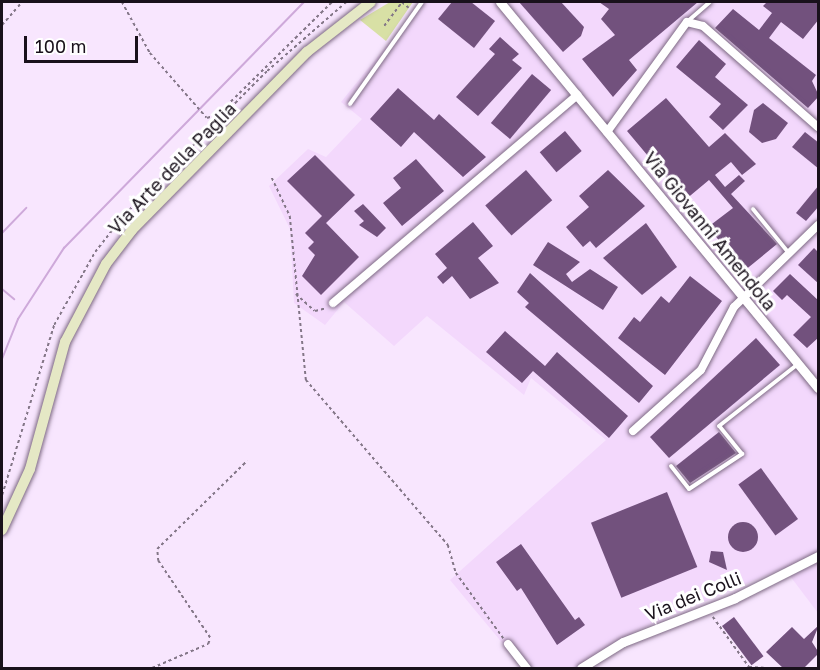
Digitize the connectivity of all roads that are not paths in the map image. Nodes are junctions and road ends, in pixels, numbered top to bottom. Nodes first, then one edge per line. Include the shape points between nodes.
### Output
1 (371, 2) edge
2 (422, 2) edge
3 (500, 2) edge
4 (710, 2) edge
5 (687, 22) junction
6 (577, 95) junction
7 (350, 104) dead end
8 (819, 127) edge
9 (608, 132) junction
10 (753, 209) dead end
11 (819, 225) edge
12 (789, 253) junction
13 (743, 296) junction
14 (333, 303) road end
15 (798, 364) junction
16 (819, 388) edge
17 (633, 431) dead end
18 (671, 466) dead end
19 (2, 530) edge
20 (819, 556) edge
21 (508, 644) road end
22 (527, 669) edge
23 (581, 669) edge

1 - 19 main road, Via Arte della Paglia via 307,52 112,255 65,342 30,469
2 - 7 lane
3 - 6 street, Via Giovanni Amendola
4 - 5 lane
5 - 8 street via 703,26
5 - 9 street
6 - 9 street, Via Giovanni Amendola
6 - 14 street
9 - 13 street, Via Giovanni Amendola
10 - 12 lane
11 - 12 street
12 - 13 street
13 - 15 street, Via Giovanni Amendola
13 - 17 street via 701,370
15 - 16 street, Via Giovanni Amendola
15 - 18 lane via 719,426 742,454 689,489
20 - 23 street, Via dei Colli via 707,609 623,642
21 - 22 street

